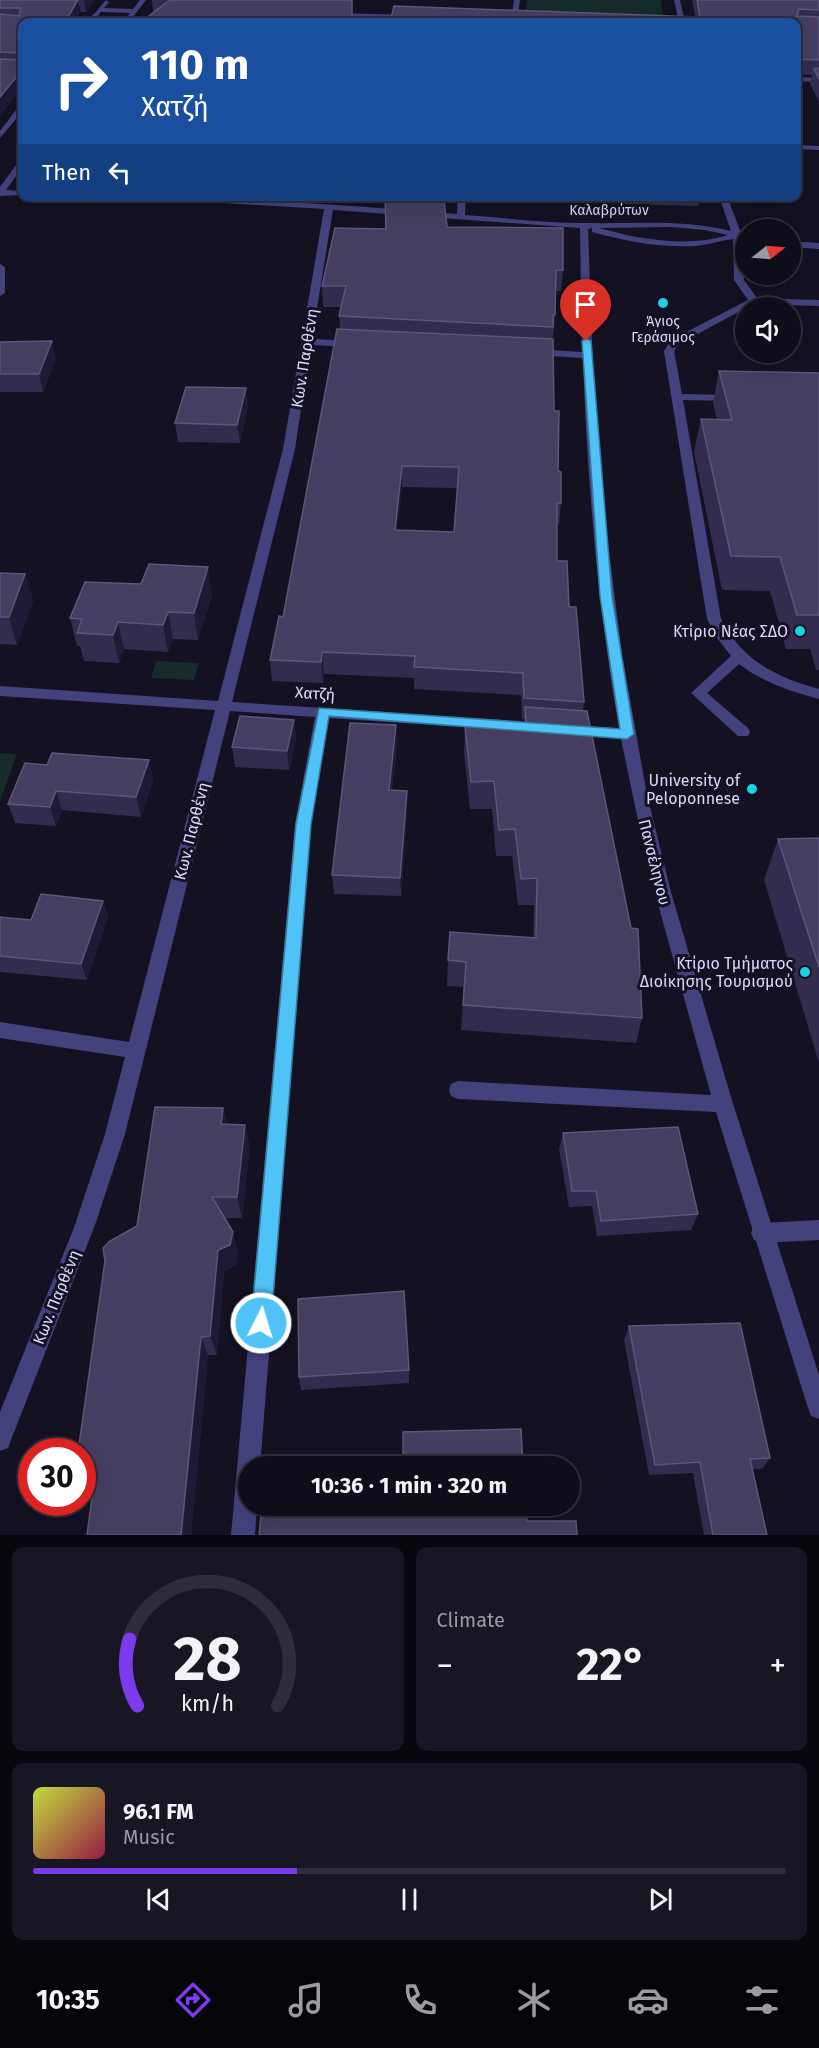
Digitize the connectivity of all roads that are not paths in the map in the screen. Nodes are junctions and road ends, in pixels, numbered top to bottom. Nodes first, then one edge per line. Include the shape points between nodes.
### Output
1 (108, 0) edge
2 (143, 0) edge
3 (517, 0) edge
4 (677, 0) edge
5 (100, 10) junction
6 (135, 10) junction
7 (329, 15) edge
8 (422, 17) edge
9 (93, 18) edge
10 (129, 18) edge
11 (514, 18) edge
12 (681, 18) edge
13 (801, 79) edge
14 (819, 80) edge
15 (18, 112) edge
16 (7, 124) edge
17 (0, 136) edge
18 (801, 147) edge
19 (819, 148) edge
20 (18, 168) edge
21 (0, 193) edge
22 (18, 194) edge
23 (236, 201) edge
24 (462, 201) edge
25 (725, 201) edge
26 (329, 207) junction
27 (461, 216) junction
28 (735, 223) edge
29 (585, 226) junction
30 (735, 234) edge
31 (735, 237) edge
32 (801, 245) edge
33 (819, 246) edge
34 (0, 267) edge
35 (0, 293) edge
36 (801, 302) edge
37 (819, 303) edge
38 (735, 311) edge
39 (305, 342) junction
40 (364, 344) edge
41 (517, 352) edge
42 (588, 355) junction
43 (675, 397) junction
44 (747, 399) edge
45 (738, 658) junction
46 (0, 691) edge
47 (819, 694) edge
48 (223, 704) junction
49 (323, 711) junction
50 (534, 727) edge
51 (557, 729) edge
52 (743, 732) dead end
53 (627, 734) junction
54 (0, 1030) edge
55 (136, 1051) junction
56 (458, 1090) dead end
57 (722, 1104) junction
58 (819, 1230) edge
59 (761, 1233) junction
60 (819, 1408) edge
61 (0, 1440) edge
62 (243, 1535) edge

1 - 5 street
2 - 6 street
3 - 11 street
4 - 12 street
5 - 6 street
5 - 9 street
6 - 10 street
7 - 8 street
13 - 14 street
15 - 16 street
16 - 17 street
18 - 19 street
20 - 21 street
21 - 22 street
23 - 26 street, Καλαβρύτων
24 - 27 street
25 - 28 street
26 - 27 street, Καλαβρύτων
26 - 39 street, Κων. Παρθένη
27 - 29 street, Καλαβρύτων
29 - 30 street, Καλαβρύτων via 671,224
29 - 31 street via 617,236 661,241 709,242
29 - 42 street, Πανσέληνου
32 - 33 street
34 - 35 street
36 - 37 street
38 - 43 street via 675,342 669,351
39 - 40 street
39 - 48 street, Κων. Παρθένη via 289,449
41 - 42 street
42 - 53 street, Πανσέληνου via 606,596
43 - 44 street
43 - 45 street via 714,619 724,642
45 - 47 street via 761,673
45 - 52 street via 698,693
46 - 48 street, Χατζή
48 - 49 street, Χατζή
48 - 55 street, Κων. Παρθένη
49 - 50 street, Χατζή
49 - 62 street via 303,824
51 - 53 street
53 - 57 street, Πανσέληνου via 651,849
54 - 55 street
55 - 61 street, Κων. Παρθένη via 106,1167
56 - 57 street
57 - 59 street, Πανσέληνου
58 - 59 street
59 - 60 street, Πανσέληνου

